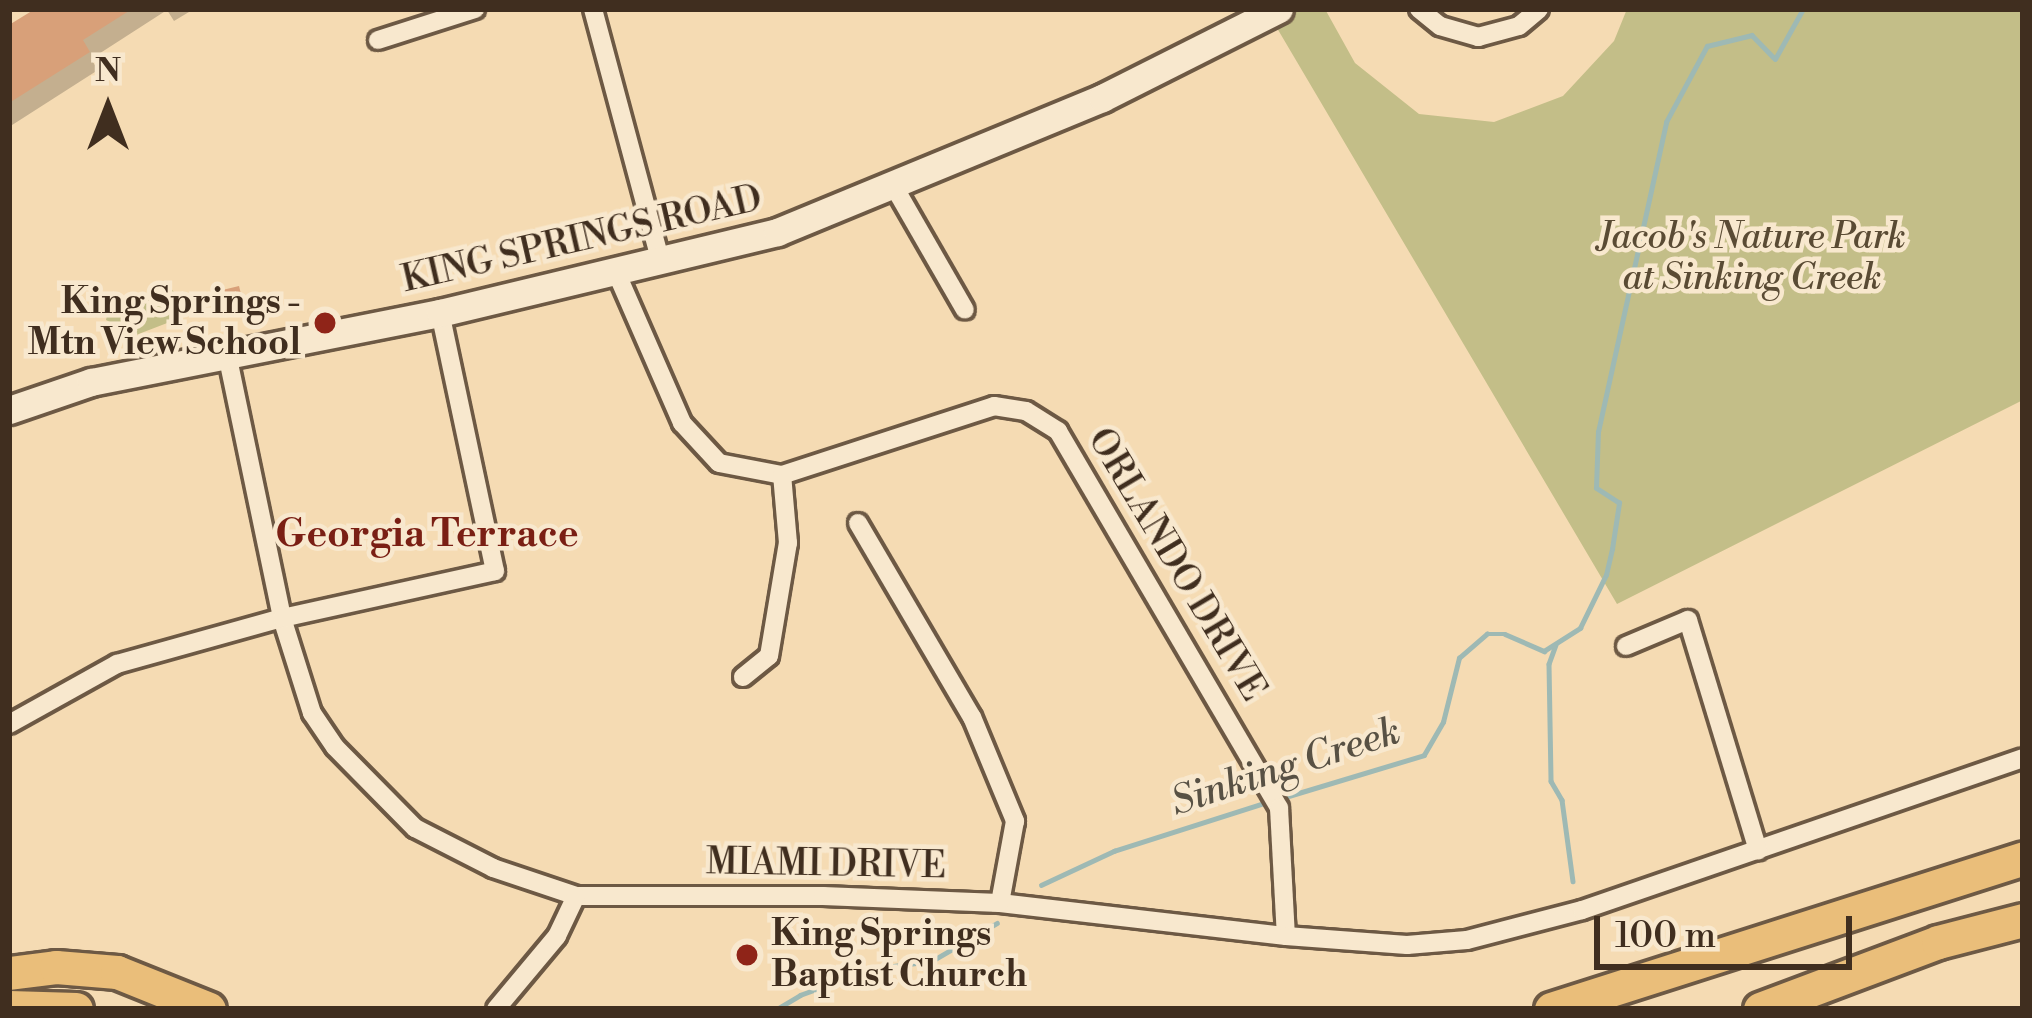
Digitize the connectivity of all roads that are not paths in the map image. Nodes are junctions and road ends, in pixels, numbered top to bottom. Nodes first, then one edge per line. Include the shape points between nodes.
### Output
1 (475, 9) edge
2 (593, 9) edge
3 (1279, 9) edge
4 (1419, 9) edge
5 (1539, 9) edge
6 (378, 40) dead end
7 (892, 183) junction
8 (662, 263) junction
9 (617, 274) junction
10 (965, 310) dead end
11 (440, 313) junction
12 (227, 354) junction
13 (9, 410) edge
14 (782, 475) junction
15 (858, 523) dead end
16 (282, 618) junction
17 (1626, 646) dead end
18 (743, 676) dead end
19 (9, 724) edge
20 (2023, 758) edge
21 (1758, 851) junction
22 (2023, 858) edge
23 (576, 896) junction
24 (1000, 903) junction
25 (2023, 920) edge
26 (1286, 935) junction
27 (9, 973) edge
28 (9, 1007) edge
29 (76, 1009) edge
30 (209, 1009) edge
31 (496, 1009) edge
32 (1551, 1009) edge
33 (1760, 1009) edge

1 - 6 street
2 - 8 street
3 - 7 street, KING SPRINGS ROAD via 1102,98
4 - 5 street via 1440,26 1478,37 1519,26
7 - 8 street, KING SPRINGS ROAD via 777,232
7 - 10 street
8 - 9 street, KING SPRINGS ROAD
9 - 11 street, KING SPRINGS ROAD
9 - 14 street, ORLANDO DRIVE via 682,423 719,463
11 - 12 street, KING SPRINGS ROAD
11 - 16 street via 495,571
12 - 13 street, KING SPRINGS ROAD via 49,393
12 - 16 street, MIAMI DRIVE
14 - 18 street via 788,543 769,656
14 - 26 street, ORLANDO DRIVE via 994,406 1026,411 1058,431 1279,808
15 - 24 street via 972,717 1015,821
16 - 19 street via 117,664
16 - 23 street, MIAMI DRIVE via 312,713 387,803 451,850
17 - 21 street via 1688,620
20 - 21 street, MIAMI DRIVE
21 - 26 street, MIAMI DRIVE via 1467,940 1407,945
22 - 32 highway
23 - 24 street, MIAMI DRIVE
23 - 31 street via 557,935
24 - 26 street, MIAMI DRIVE
25 - 33 highway via 1938,942
27 - 30 highway via 117,972
28 - 29 highway

